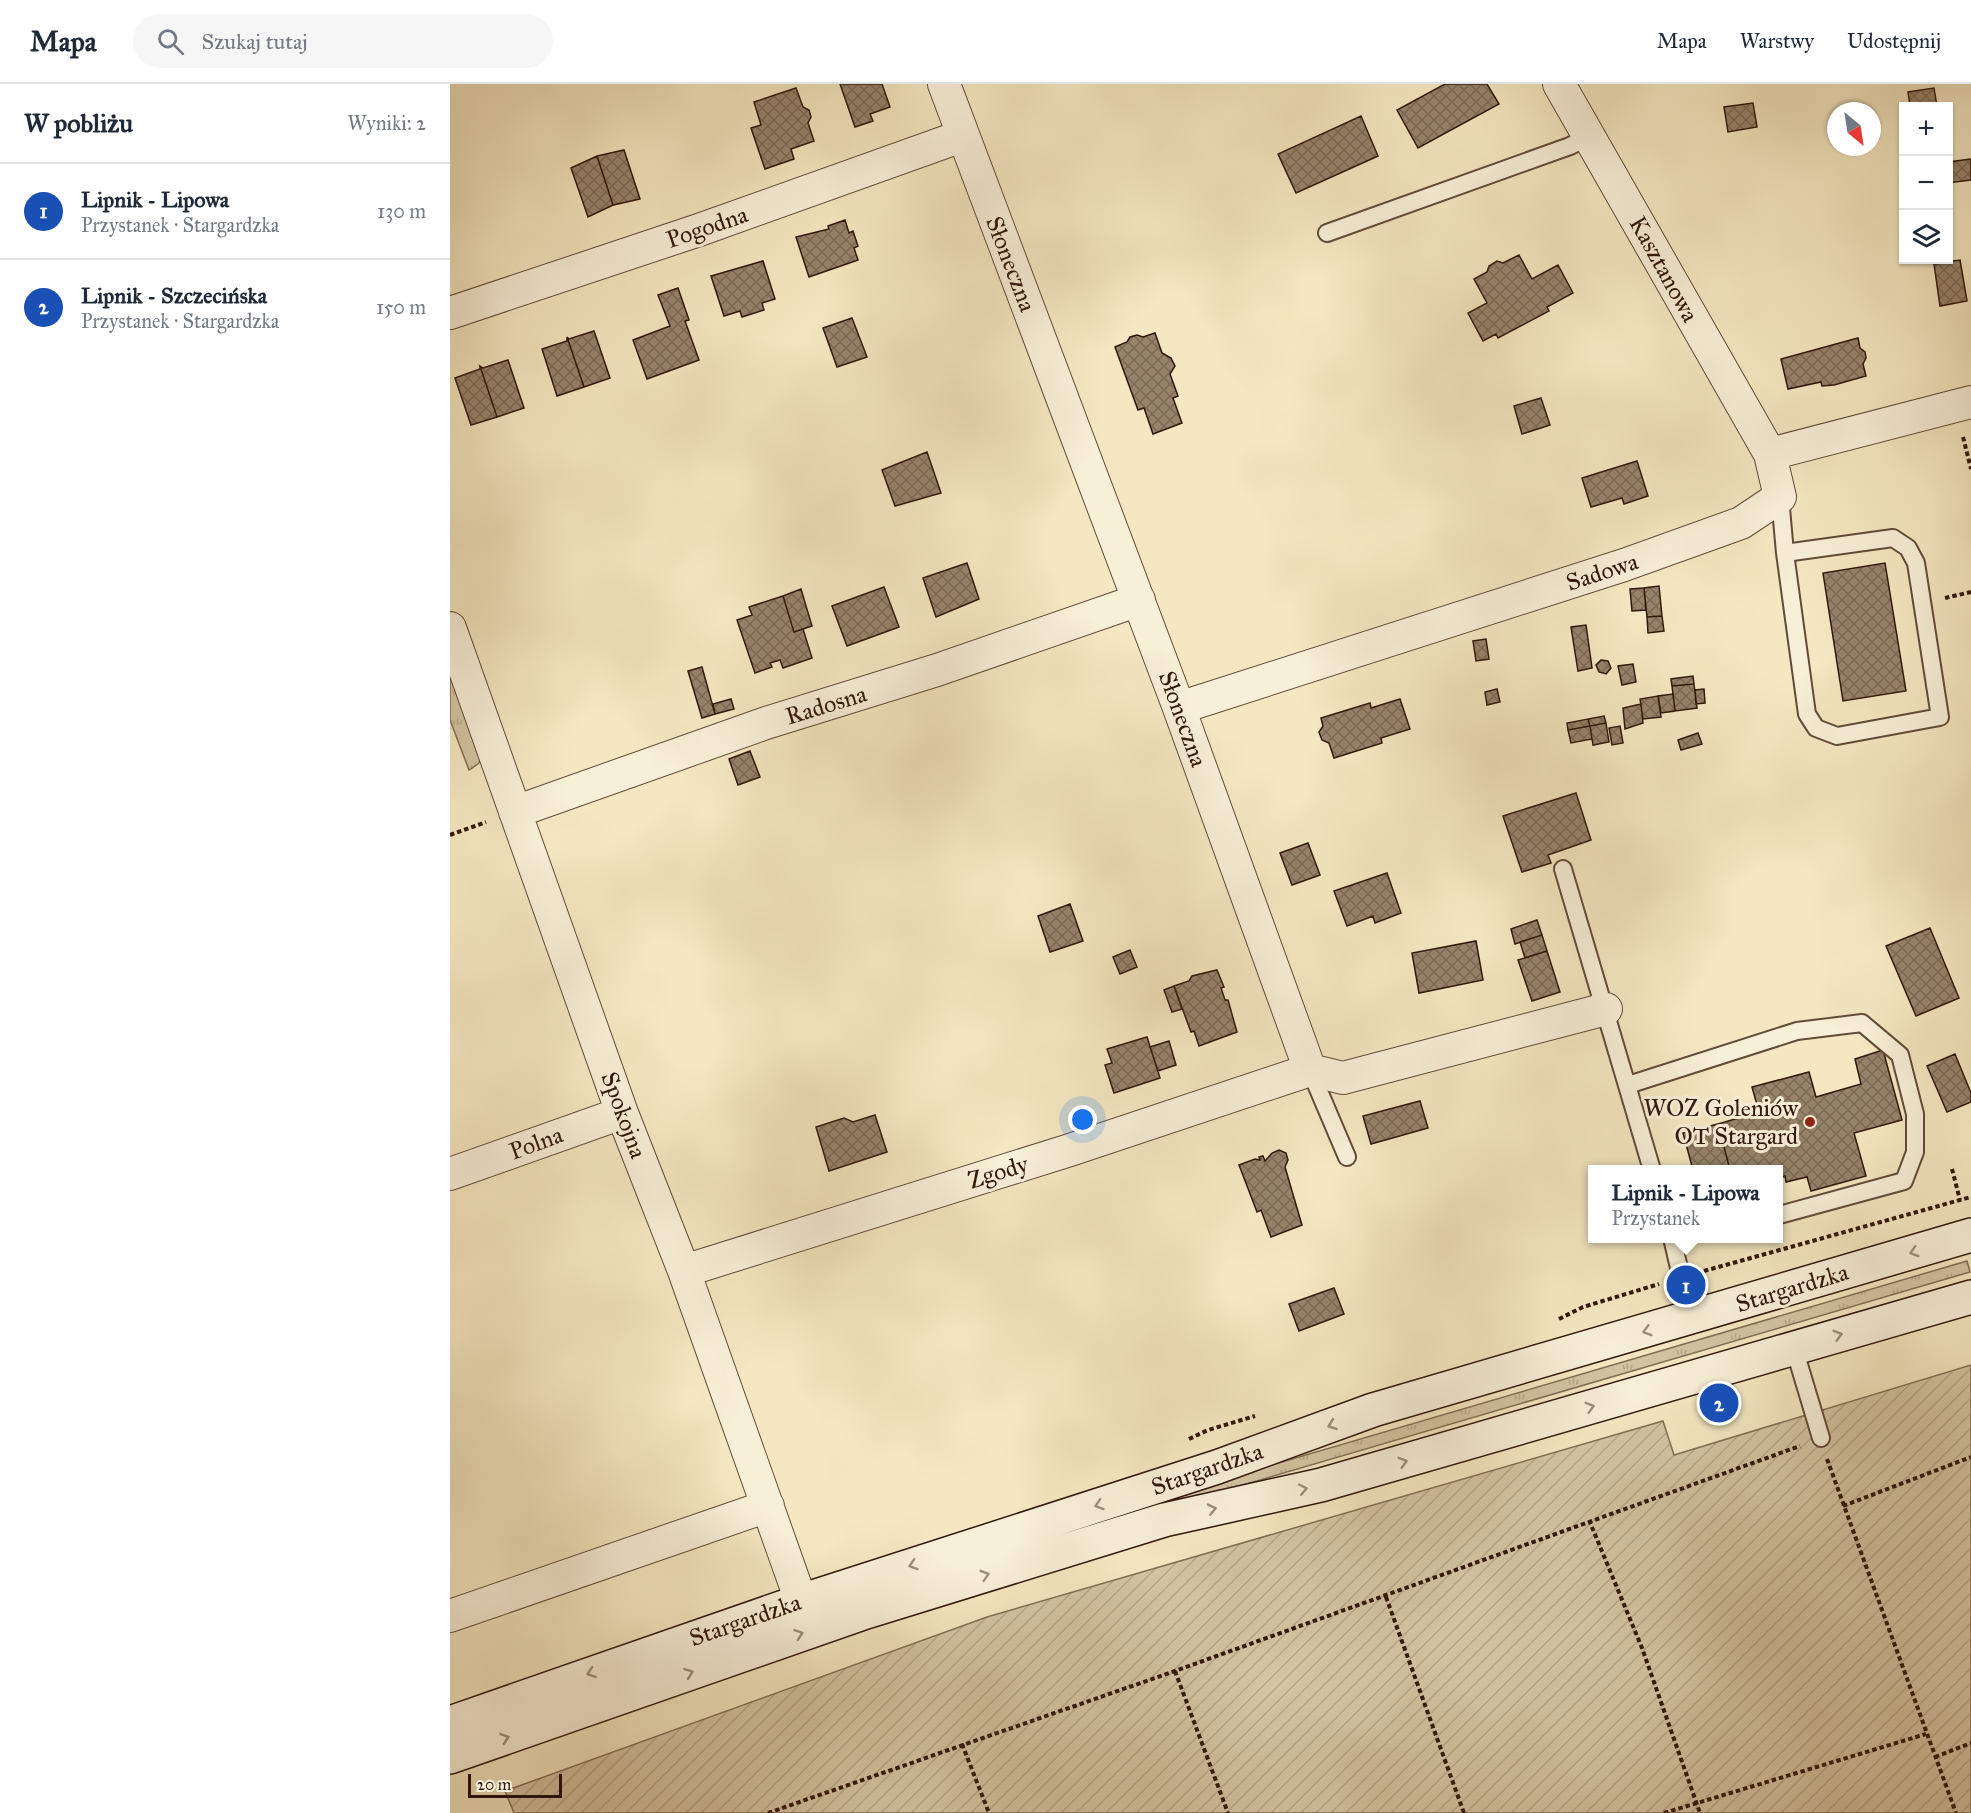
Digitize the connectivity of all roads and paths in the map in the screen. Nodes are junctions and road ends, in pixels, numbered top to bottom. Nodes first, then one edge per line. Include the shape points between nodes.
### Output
1 (944, 84) edge
2 (1559, 84) edge
3 (962, 136) junction
4 (1588, 137) junction
5 (1327, 232) dead end
6 (450, 313) edge
7 (1971, 402) edge
8 (1770, 454) junction
9 (1780, 496) junction
10 (1785, 554) junction
11 (1139, 600) junction
12 (450, 628) edge
13 (1179, 708) junction
14 (515, 812) junction
15 (450, 835) edge
16 (1563, 869) dead end
17 (1605, 1009) junction
18 (1310, 1070) junction
19 (1628, 1086) junction
20 (622, 1113) junction
21 (1347, 1157) dead end
22 (1651, 1165) edge
23 (1952, 1169) dead end
24 (450, 1174) edge
25 (1783, 1214) edge
26 (1967, 1221) edge
27 (1678, 1243) edge
28 (684, 1271) junction
29 (1971, 1297) edge
30 (1691, 1318) junction
31 (1794, 1348) junction
32 (1821, 1438) junction
33 (1971, 1457) edge
34 (768, 1506) junction
35 (1843, 1506) junction
36 (1589, 1520) junction
37 (1385, 1596) junction
38 (801, 1601) junction
39 (450, 1616) edge
40 (1175, 1671) junction
41 (450, 1723) edge
42 (1926, 1734) junction
43 (1971, 1743) edge
44 (963, 1744) junction
45 (450, 1757) edge
46 (1935, 1757) junction
47 (1696, 1802) junction
48 (768, 1813) edge
49 (989, 1813) edge
50 (1228, 1813) edge
51 (1464, 1813) edge
52 (1664, 1813) edge
53 (1700, 1813) edge
54 (1956, 1813) edge

1 - 3 street, Słoneczna
2 - 4 street, Kasztanowa
3 - 6 street, Pogodna
3 - 11 street, Słoneczna
4 - 5 lane
4 - 8 street, Kasztanowa
7 - 8 street
8 - 9 street
9 - 10 lane
9 - 13 street, Sadowa via 1741,523 1624,565
10 - 10 lane via 1893,538 1908,548 1916,563 1940,717 1837,736 1816,728 1807,714
11 - 13 street, Słoneczna
11 - 14 street, Radosna via 937,670 766,723
12 - 14 street, Spokojna
13 - 18 street, Słoneczna
14 - 15 path
14 - 20 street, Spokojna
16 - 17 lane
17 - 18 street via 1343,1078
17 - 19 lane
18 - 21 lane
18 - 28 street, Zgody
19 - 22 lane
19 - 25 lane via 1797,1031 1862,1023 1900,1055 1915,1114 1915,1152 1904,1181
20 - 24 street, Polna
20 - 28 street, Spokojna
23 - 26 path
26 -> 30 main road, Stargardzka
27 - 30 lane
28 - 34 street, Spokojna
31 -> 29 main road, Stargardzka
30 -> 38 main road, Stargardzka via 1372,1410 1217,1467
31 - 32 lane
45 -> 31 main road, Stargardzka via 866,1612 1153,1524 1321,1485
32 - 35 path
32 - 36 path
33 - 35 path
34 - 38 street, Spokojna
34 - 39 street
35 - 42 path
36 - 37 path
36 - 47 path via 1642,1647
37 - 40 path
37 - 51 path
38 -> 41 main road, Stargardzka
40 - 44 path
40 - 50 path
42 - 46 path
42 - 47 path
43 - 46 path
44 - 48 path
44 - 49 path
46 - 54 path
47 - 52 path
47 - 53 path

